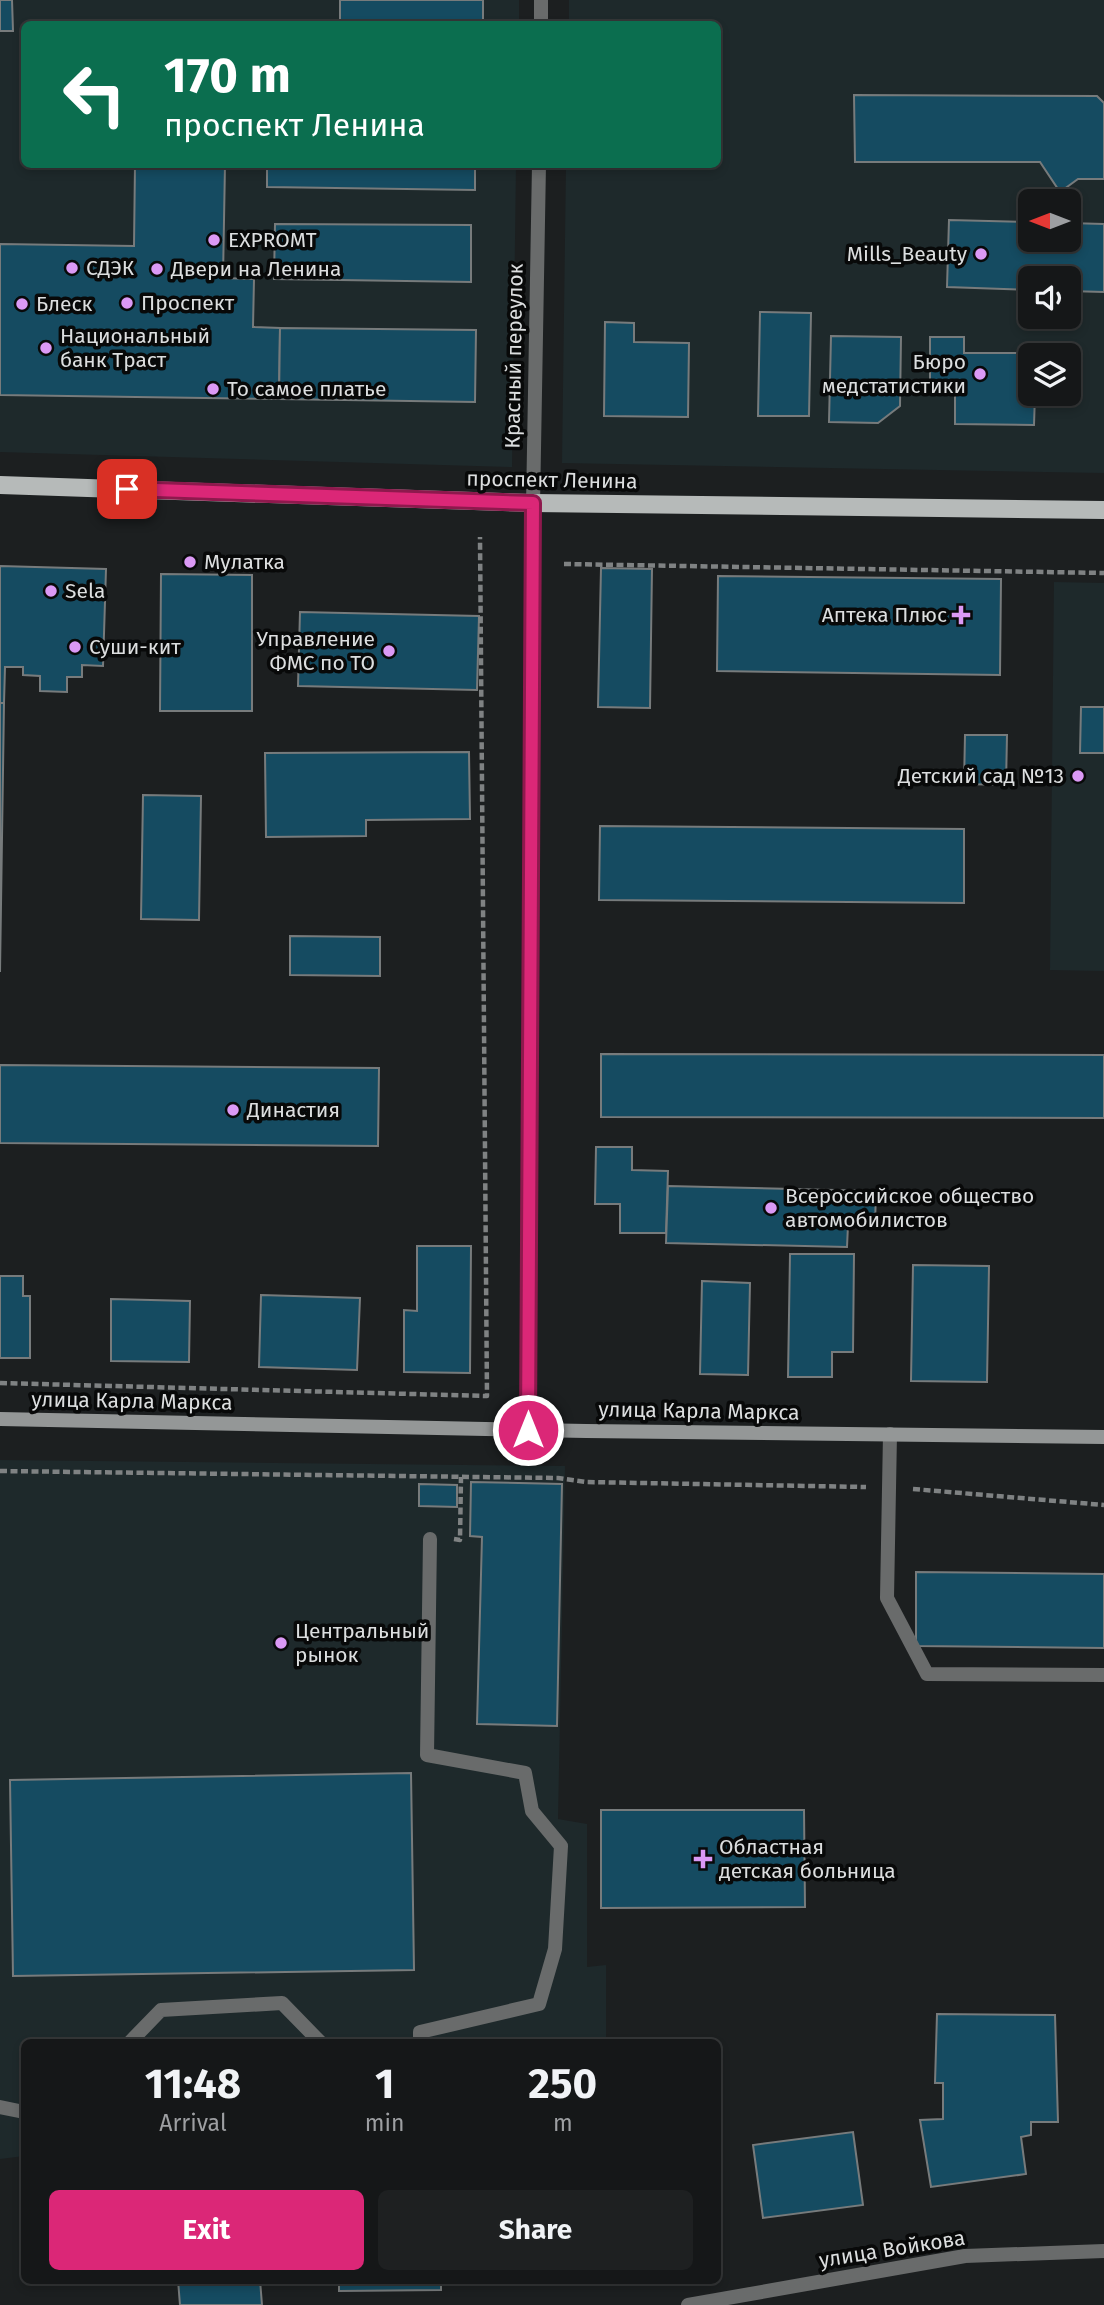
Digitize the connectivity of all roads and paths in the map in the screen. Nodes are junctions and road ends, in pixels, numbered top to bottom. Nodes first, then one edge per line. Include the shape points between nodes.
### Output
1 (541, 0) edge
2 (541, 21) edge
3 (539, 168) edge
4 (0, 485) edge
5 (533, 503) junction
6 (1104, 510) edge
7 (480, 537) dead end
8 (564, 564) dead end
9 (1104, 573) edge
10 (0, 1383) edge
11 (0, 1419) edge
12 (528, 1430) junction
13 (890, 1434) junction
14 (1104, 1437) edge
15 (0, 1471) edge
16 (461, 1477) junction
17 (889, 1487) junction
18 (1104, 1505) edge
19 (430, 1539) joint
20 (1104, 1675) edge
21 (133, 2039) edge
22 (317, 2039) edge
23 (420, 2039) edge
24 (0, 2107) edge
25 (21, 2111) edge
26 (1104, 2251) edge
27 (688, 2305) edge

1 - 2 street
3 - 5 street, Красный переулок
4 - 5 main road, проспект Ленина
5 - 6 main road, проспект Ленина
5 - 12 street, Красный переулок
7 - 10 path via 487,1396
8 - 9 path
11 - 12 street, улица Карла Маркса
12 - 13 street, улица Карла Маркса
13 - 14 street, улица Карла Маркса
13 - 17 street
15 - 16 path
16 - 17 path
16 - 19 path via 460,1539
17 - 18 path
17 - 20 street via 887,1598 928,1674
19 - 23 street via 427,1755 525,1773 532,1811 561,1846 555,1949 539,2004 420,2032
21 - 22 street via 161,2010 282,2003
24 - 25 street
26 - 27 street, улица Войкова via 965,2256

